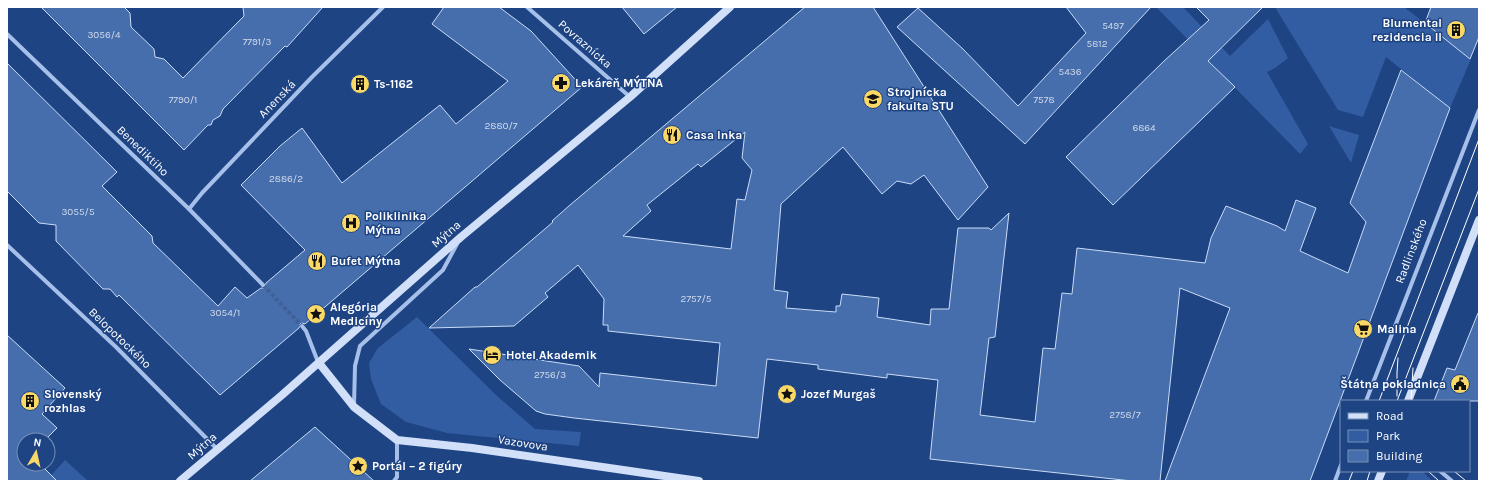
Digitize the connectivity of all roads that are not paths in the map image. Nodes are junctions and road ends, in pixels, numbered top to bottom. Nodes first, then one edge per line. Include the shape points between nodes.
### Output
1 (383, 7) edge
2 (527, 7) edge
3 (730, 7) edge
4 (7, 34) edge
5 (630, 97) junction
6 (1479, 110) edge
7 (1477, 120) edge
8 (189, 209) junction
9 (1479, 220) edge
10 (461, 237) junction
11 (7, 245) edge
12 (263, 285) tunnel mouth
13 (302, 326) tunnel mouth
14 (319, 363) junction
15 (1366, 400) edge
16 (1408, 400) edge
17 (354, 407) junction
18 (397, 440) junction
19 (217, 449) junction
20 (1340, 468) edge
21 (1441, 472) edge
22 (180, 481) edge
23 (394, 481) edge
24 (699, 481) edge
25 (1335, 481) edge
26 (1452, 481) edge

1 - 8 street, Anenská via 307,82
2 - 5 street, Povraznícka
3 - 5 main road, Mýtna
4 - 8 street, Benediktiho
5 - 10 main road, Mýtna
6 - 7 street, Radlinského
7 - 15 street, Radlinského
8 - 12 street, Benediktiho
9 - 16 main road
10 - 14 main road, Mýtna
10 - 17 street via 443,270 360,346 355,366
11 - 19 street, Belopotockého via 116,347
13 - 14 street
14 - 17 main road
14 - 19 main road, Mýtna
17 - 18 main road
18 - 23 street via 397,477
18 - 24 main road, Vazovova via 472,448
19 - 22 main road, Mýtna
20 - 25 street
21 - 26 street

